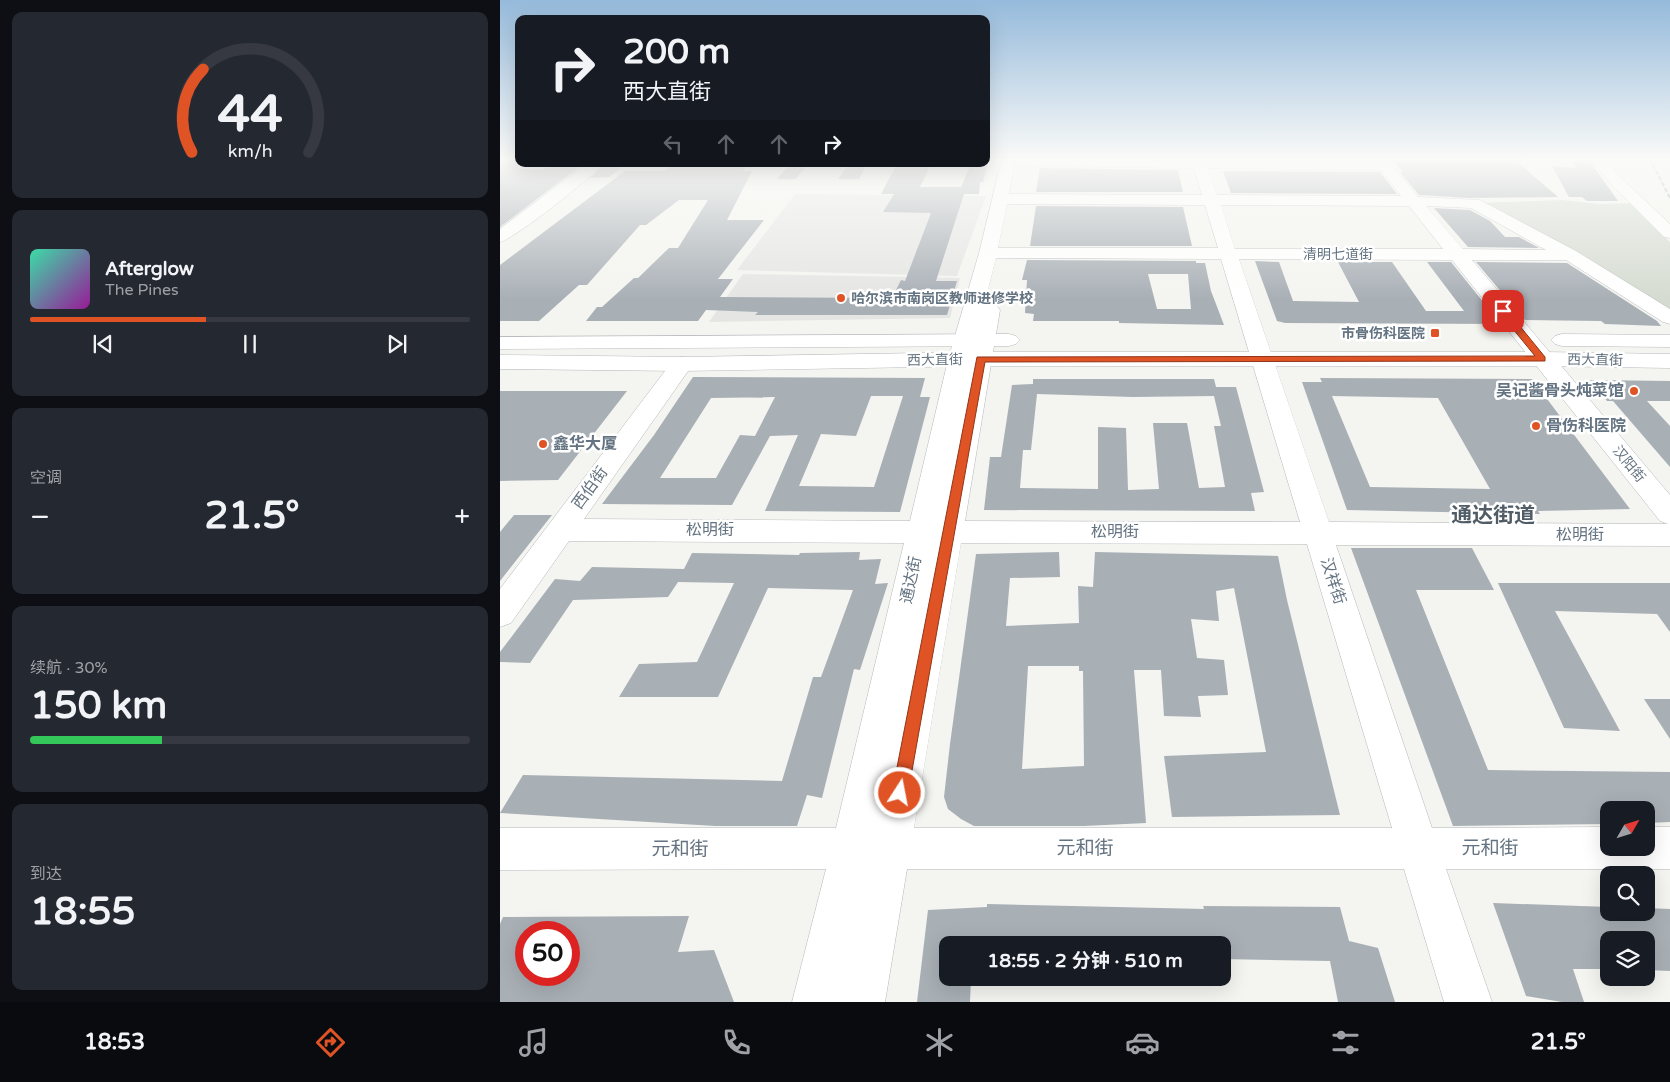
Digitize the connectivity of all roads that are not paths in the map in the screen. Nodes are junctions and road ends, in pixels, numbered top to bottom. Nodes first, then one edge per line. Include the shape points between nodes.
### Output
1 (543, 206) edge
2 (1005, 206) edge
3 (1213, 206) edge
4 (1417, 206) edge
5 (1479, 206) edge
6 (1642, 206) edge
7 (1670, 233) edge
8 (500, 237) edge
9 (995, 253) junction
10 (1228, 254) junction
11 (1457, 254) junction
12 (1570, 255) junction
13 (1670, 318) edge
14 (1526, 340) junction
15 (1670, 341) edge
16 (500, 342) edge
17 (972, 350) junction
18 (1259, 350) junction
19 (1542, 359) junction
20 (1670, 361) edge
21 (500, 362) edge
22 (682, 364) junction
23 (1670, 514) edge
24 (560, 530) junction
25 (935, 532) junction
26 (1318, 534) junction
27 (1670, 535) edge
28 (500, 613) edge
29 (1419, 848) junction
30 (1670, 848) edge
31 (500, 849) edge
32 (871, 849) junction
33 (816, 1002) edge
34 (861, 1002) edge
35 (1468, 1002) edge

1 - 8 street
2 - 9 street, 通达街
3 - 10 street, 汉祥街
4 - 11 street, 汉阳街
5 - 12 street
6 - 7 street
9 - 10 street, 清明七道街
9 - 17 street, 通达街
10 - 11 street, 清明七道街
10 - 18 street, 汉祥街
11 - 12 street, 清明七道街
11 - 14 street, 汉阳街
12 - 13 street
14 - 15 street, 西大直街
14 - 18 street, 西大直街
14 - 19 street, 汉阳街
16 - 17 street, 西大直街
17 - 18 street, 西大直街
17 - 22 street, 西大直街
17 - 25 street, 通达街
18 - 19 street, 西大直街
18 - 26 street, 汉祥街
19 - 20 street, 西大直街
19 - 23 street, 汉阳街
21 - 22 street, 西大直街
22 - 24 street, 西伯街
24 - 25 street, 松明街
24 - 28 street, 西伯街
25 - 26 street, 松明街
25 - 32 street, 通达街
26 - 27 street, 松明街
26 - 29 street, 汉祥街
29 - 30 street, 元和街
29 - 32 street, 元和街
29 - 35 street, 汉祥街
31 - 32 street, 元和街
32 - 33 street, 通达街
32 - 34 street, 通达街

